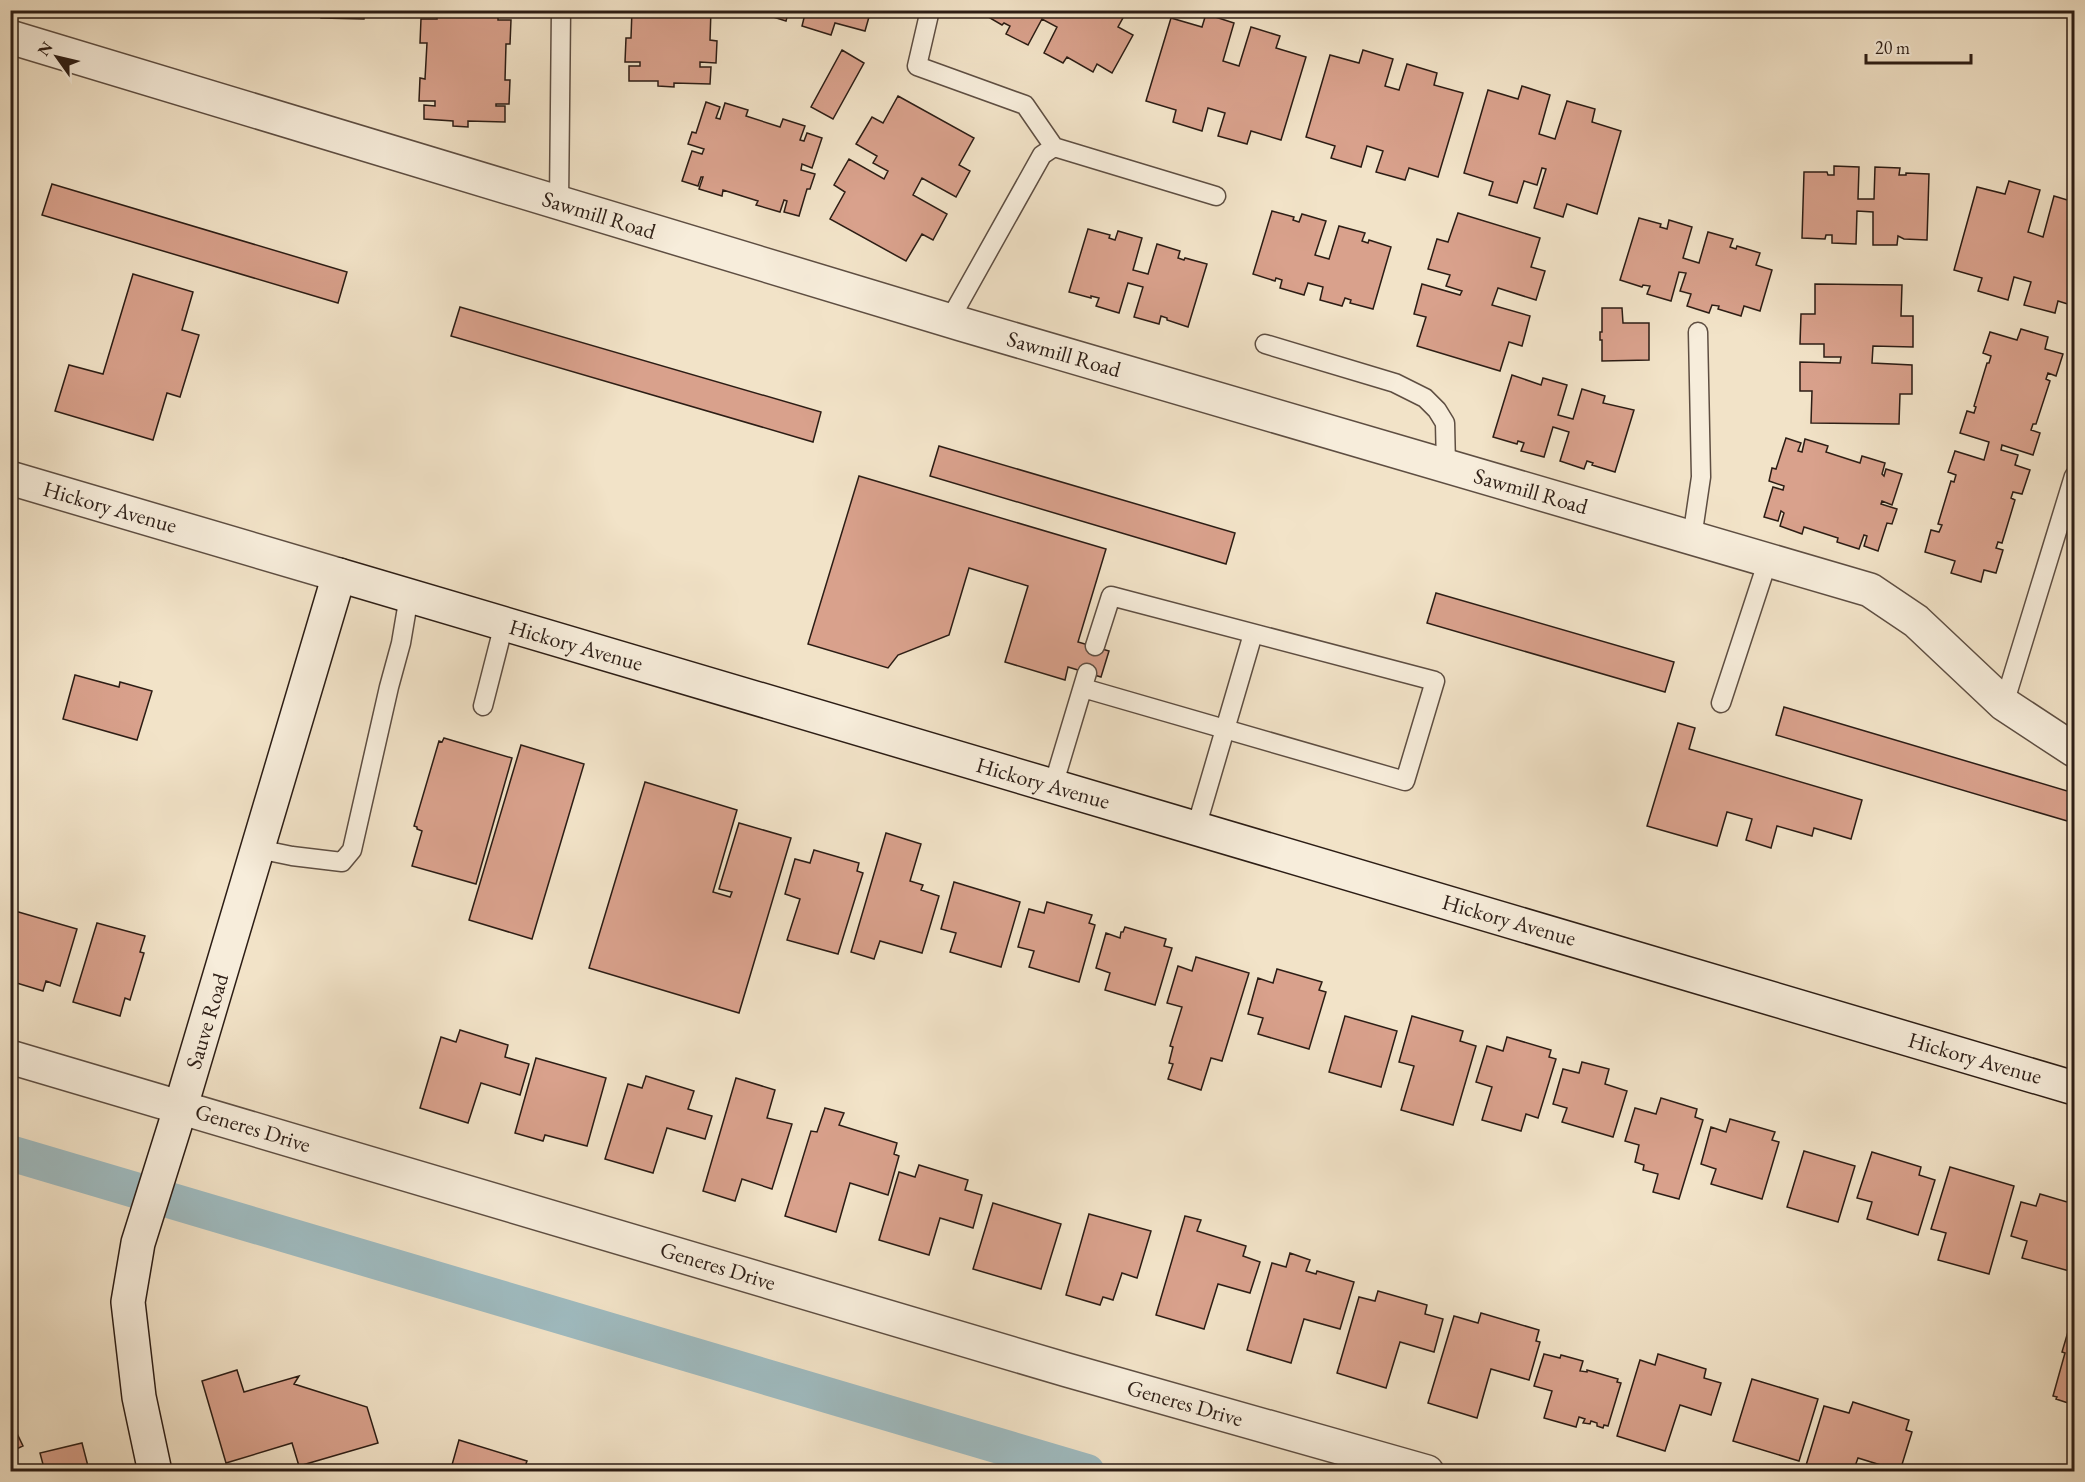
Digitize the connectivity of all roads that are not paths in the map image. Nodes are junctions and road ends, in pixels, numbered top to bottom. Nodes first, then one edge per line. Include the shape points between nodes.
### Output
1 (561, 10) edge
2 (930, 10) edge
3 (10, 37) edge
4 (1054, 147) junction
5 (1216, 196) dead end
6 (559, 203) junction
7 (949, 321) junction
8 (1698, 332) dead end
9 (1265, 344) dead end
10 (1446, 466) junction
11 (2074, 476) edge
12 (10, 478) edge
13 (1692, 538) junction
14 (1768, 560) junction
15 (339, 575) junction
16 (409, 596) junction
17 (504, 624) junction
18 (1252, 634) junction
19 (1095, 646) dead end
20 (1721, 703) dead end
21 (2004, 704) junction
22 (483, 705) dead end
23 (1224, 729) junction
24 (2074, 750) edge
25 (1053, 786) junction
26 (1196, 828) junction
27 (258, 849) junction
28 (10, 1057) edge
29 (2074, 1088) edge
30 (181, 1107) junction
31 (154, 1472) edge
32 (1427, 1472) edge

1 - 6 lane
2 - 4 lane via 917,66 1025,105
3 - 6 street, Sawmill Road
4 - 5 lane
4 - 7 lane via 1042,155
6 - 7 street, Sawmill Road
7 - 10 street, Sawmill Road
8 - 13 lane via 1701,477
9 - 10 lane via 1413,391 1437,410 1445,423
10 - 13 street, Sawmill Road
11 - 21 lane
12 - 15 street, Hickory Avenue
13 - 14 street, Sawmill Road
14 - 20 lane
14 - 21 street, Sawmill Road via 1870,590 1916,621
15 - 16 street, Hickory Avenue
15 - 27 street, Sauve Road
16 - 17 street, Hickory Avenue
16 - 27 lane via 352,850 342,862
17 - 22 lane
17 - 25 street, Hickory Avenue
18 - 19 lane via 1111,596
18 - 23 lane
18 - 23 lane via 1435,681 1405,781
21 - 24 street, Sawmill Road
23 - 25 lane via 1085,680
23 - 26 lane
25 - 26 street, Hickory Avenue
26 - 29 street, Hickory Avenue
27 - 30 street, Sauve Road
28 - 30 street, Generes Drive
30 - 31 street, Sauve Road via 138,1243 128,1302 139,1397
30 - 32 street, Generes Drive via 1067,1370

